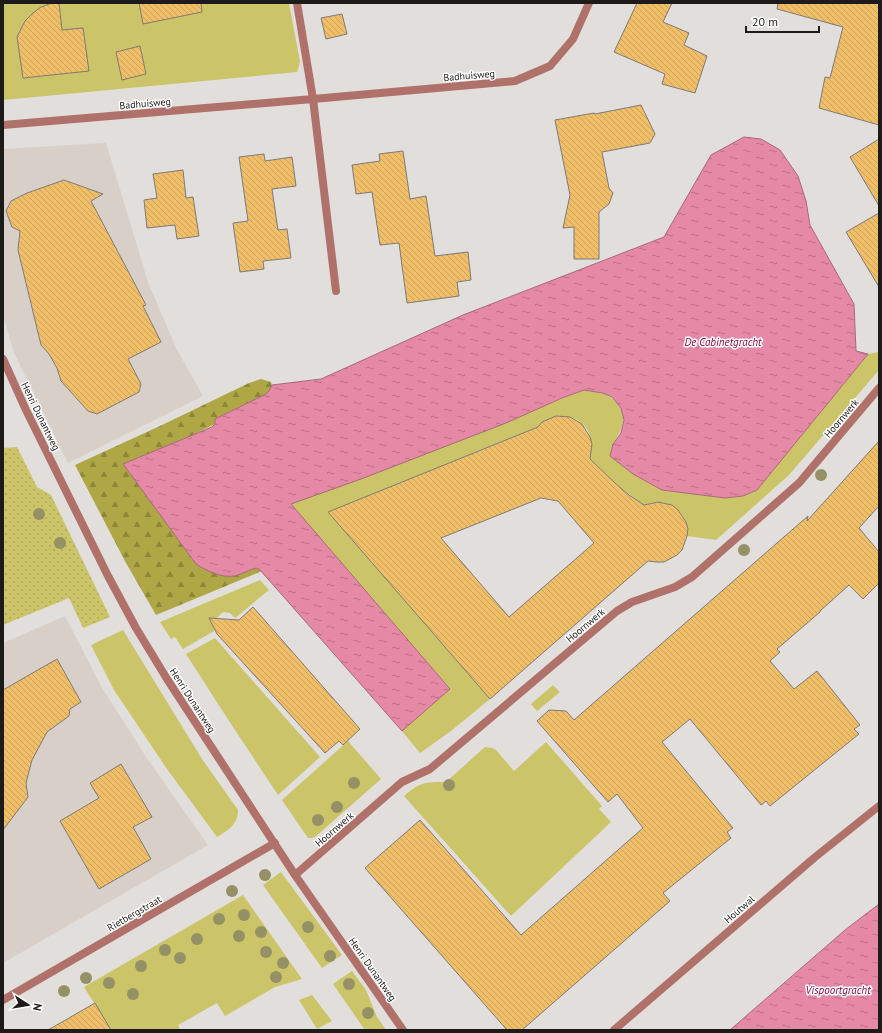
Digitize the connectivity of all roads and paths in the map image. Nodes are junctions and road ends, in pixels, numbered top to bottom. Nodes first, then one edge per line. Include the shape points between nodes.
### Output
1 (297, 3) edge
2 (589, 3) edge
3 (313, 99) junction
4 (3, 126) edge
5 (336, 291) dead end
6 (3, 359) edge
7 (879, 388) edge
8 (879, 806) edge
9 (275, 843) junction
10 (296, 875) junction
11 (3, 1000) edge
12 (403, 1030) edge
13 (614, 1030) edge

1 - 3 street
2 - 3 street, Badhuisweg via 573,39 550,66 515,81
3 - 4 street, Badhuisweg
3 - 5 street
6 - 9 street, Henri Dunantweg via 108,576 136,628 167,680
7 - 10 street, Hoornwerk via 799,482 692,577 675,587 632,602 617,611 430,769 402,782
8 - 13 street, Houtwal via 814,858
9 - 10 street, Henri Dunantweg
9 - 11 street, Rietbergstraat
10 - 12 street, Henri Dunantweg

